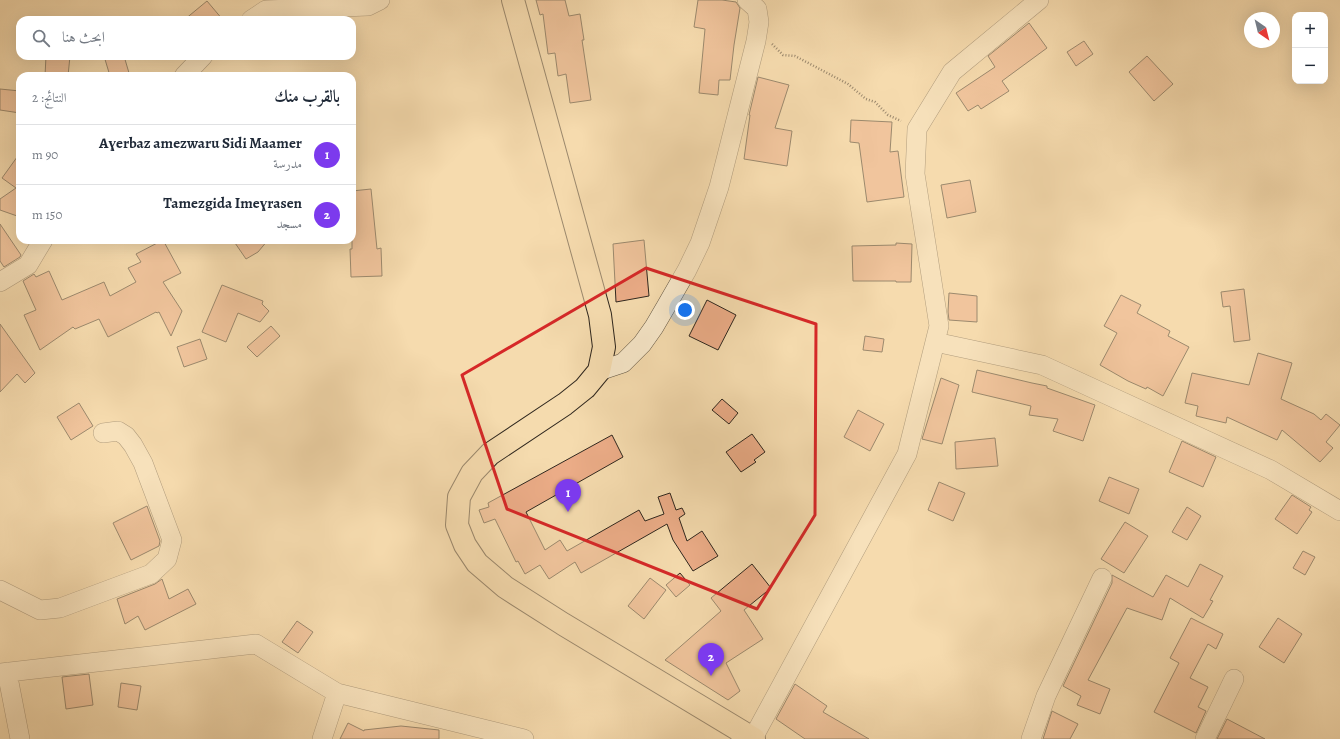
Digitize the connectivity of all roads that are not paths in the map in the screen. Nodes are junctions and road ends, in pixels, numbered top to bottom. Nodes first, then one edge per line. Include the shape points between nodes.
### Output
1 (380, 0) edge
2 (513, 0) edge
3 (747, 0) edge
4 (1039, 0) edge
5 (257, 16) edge
6 (199, 60) edge
7 (188, 72) edge
8 (41, 244) edge
9 (0, 282) edge
10 (936, 342) junction
11 (599, 372) junction
12 (103, 434) dead end
13 (1340, 510) edge
14 (1102, 578) dead end
15 (0, 590) edge
16 (3, 672) edge
17 (1234, 679) dead end
18 (336, 693) junction
19 (482, 734) edge
20 (20, 739) edge
21 (322, 739) edge
22 (524, 739) edge
23 (749, 739) edge
24 (1031, 739) edge
25 (1205, 739) edge

1 - 5 street via 368,6 266,10
2 - 11 main road via 600,315 604,347
3 - 11 street via 757,9 758,33 719,187 700,243 687,270 642,344 623,363
4 - 10 street via 952,72 917,129 915,174 939,326
6 - 7 street
8 - 9 street via 28,265
10 - 13 street via 1042,365 1271,470
10 - 23 street via 907,454
11 - 23 main road via 585,388 565,404 490,454 472,473 459,497 457,525 465,546 478,563 505,587
12 - 15 street via 118,431 126,436 143,463 172,540 168,559 151,574 60,608 40,610
14 - 24 street via 1046,696
16 - 18 street via 256,644
16 - 20 street
17 - 25 street
18 - 19 street
18 - 21 street
19 - 22 street

